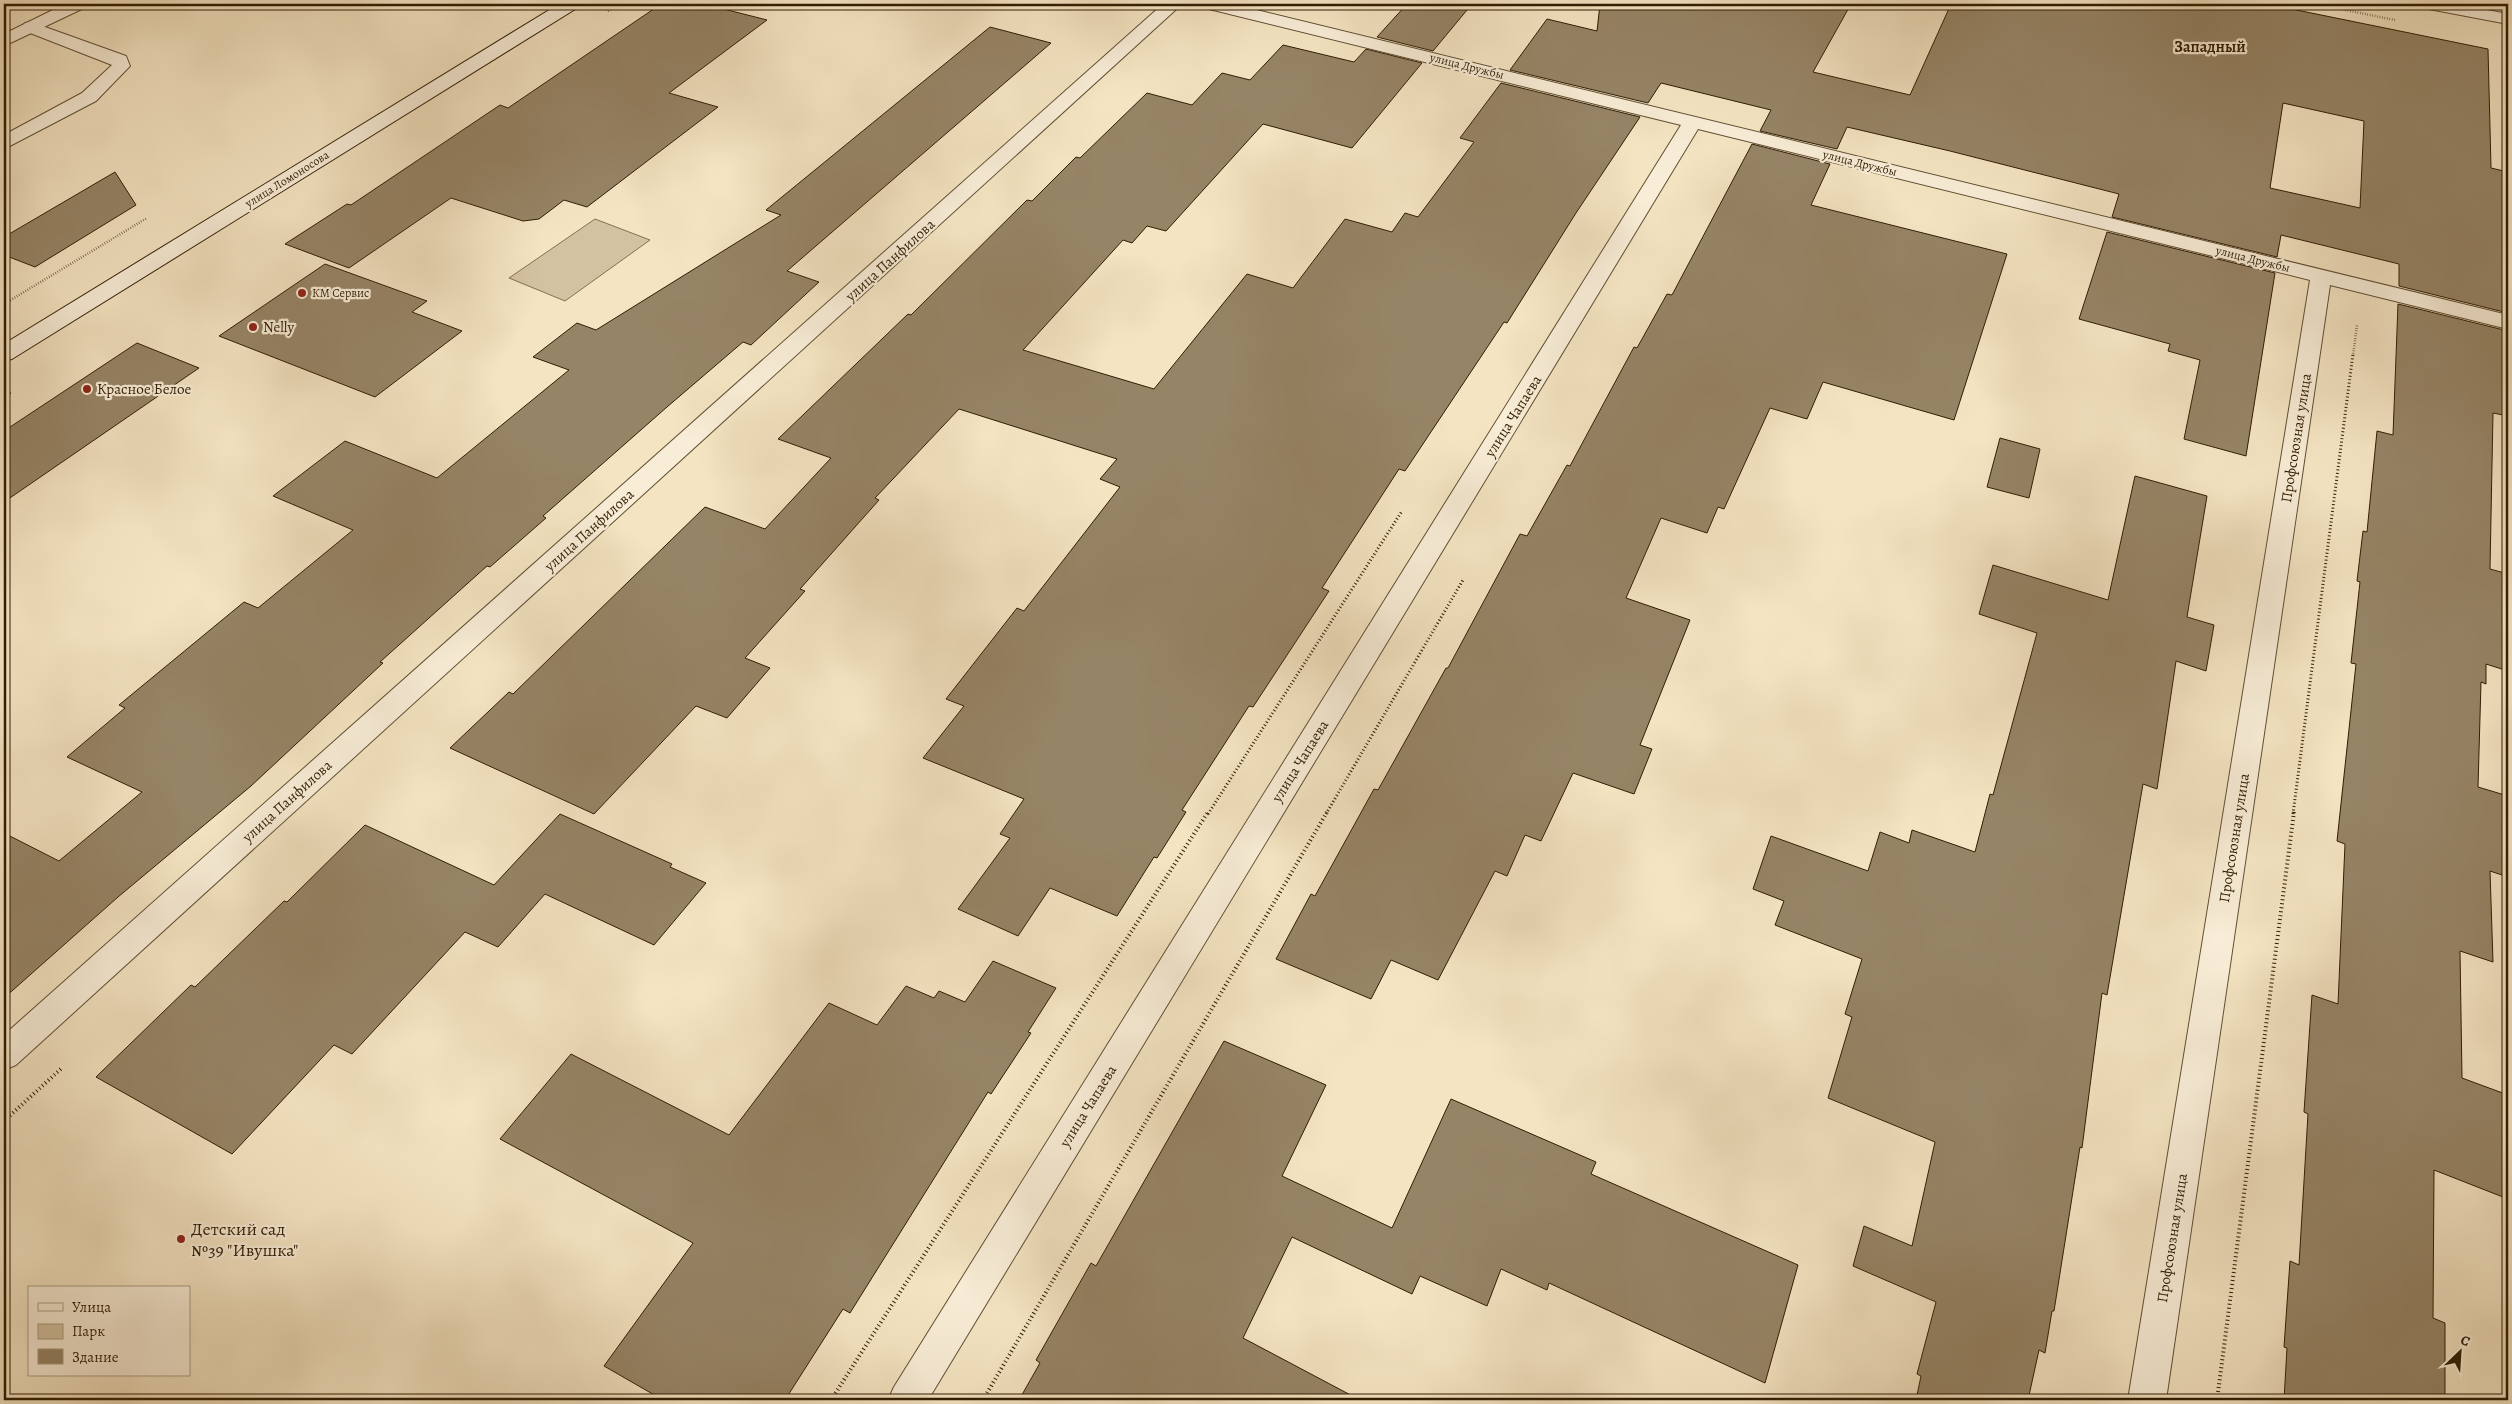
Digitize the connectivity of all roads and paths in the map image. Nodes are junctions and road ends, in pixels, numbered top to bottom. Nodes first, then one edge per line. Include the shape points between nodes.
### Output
1 (78, 4) edge
2 (571, 4) edge
3 (1172, 4) edge
4 (1212, 4) edge
5 (2429, 4) edge
6 (2508, 19) edge
7 (31, 27) junction
8 (4, 41) edge
9 (1693, 122) junction
10 (4, 143) edge
11 (2321, 276) junction
12 (2362, 286) junction
13 (2508, 322) edge
14 (4, 354) edge
15 (1406, 504) dead end
16 (1466, 574) dead end
17 (4, 1055) edge
18 (831, 1400) edge
19 (908, 1400) edge
20 (983, 1400) edge
21 (2147, 1400) edge
22 (2217, 1400) edge

1 - 7 street
2 - 14 street, улица Ломоносова
3 - 17 street, улица Панфилова
4 - 9 street, улица Дружбы
5 - 6 street
7 - 8 street
7 - 10 street via 120,60 121,66 89,97
9 - 11 street, улица Дружбы
9 - 19 street, улица Чапаева
11 - 12 street, улица Дружбы
11 - 21 street, Профсоюзная улица
12 - 13 street, улица Дружбы
12 - 22 path
15 - 18 path
16 - 20 path

